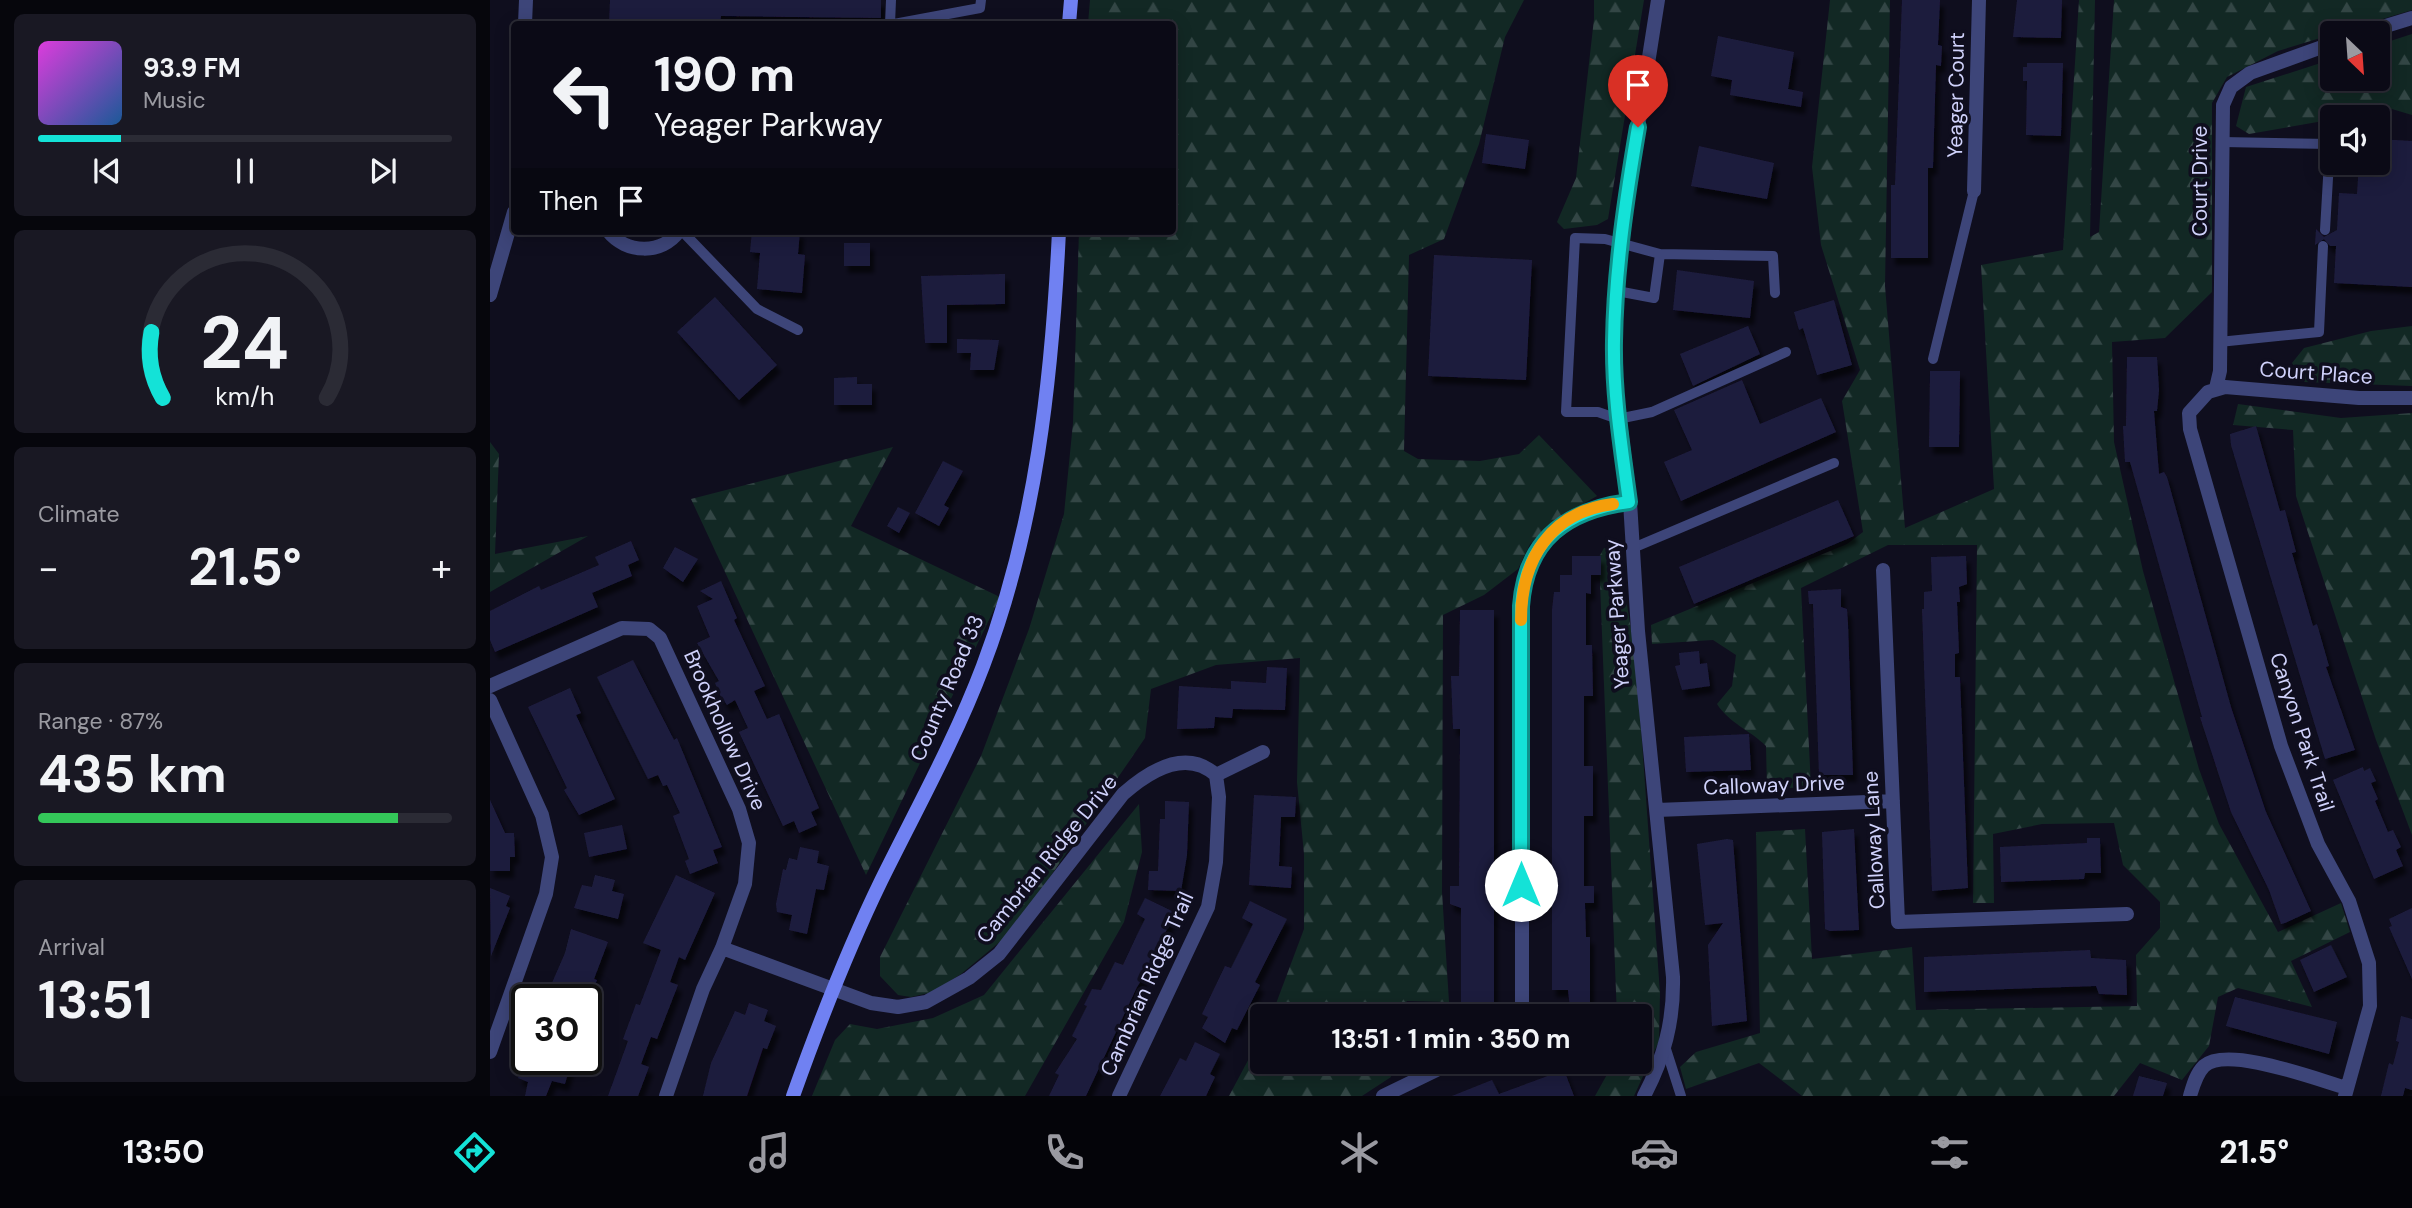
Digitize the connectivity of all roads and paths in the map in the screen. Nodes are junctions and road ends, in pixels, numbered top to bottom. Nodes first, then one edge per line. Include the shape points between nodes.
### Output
1 (526, 0) edge
2 (891, 0) edge
3 (981, 0) edge
4 (1071, 0) edge
5 (1658, 0) edge
6 (1979, 0) edge
7 (2412, 18) edge
8 (525, 21) edge
9 (892, 21) edge
10 (909, 21) edge
11 (1069, 21) edge
12 (2390, 25) edge
13 (2320, 47) edge
14 (2223, 142) junction
15 (1974, 191) joint
16 (511, 222) edge
17 (2325, 230) dead end
18 (613, 235) edge
19 (676, 235) edge
20 (685, 235) edge
21 (1059, 235) edge
22 (1622, 246) junction
23 (2323, 246) dead end
24 (1660, 254) junction
25 (1617, 291) junction
26 (1776, 293) dead end
27 (490, 295) edge
28 (798, 330) dead end
29 (2219, 342) junction
30 (1786, 352) dead end
31 (1933, 359) dead end
32 (2216, 388) junction
33 (2412, 398) edge
34 (1618, 419) junction
35 (1834, 463) dead end
36 (1629, 502) junction
37 (1633, 548) junction
38 (1883, 570) dead end
39 (490, 686) edge
40 (490, 700) edge
41 (1263, 752) dead end
42 (1216, 775) junction
43 (1893, 801) junction
44 (1657, 810) junction
45 (2127, 914) dead end
46 (722, 948) junction
47 (834, 990) junction
48 (1522, 1004) edge
49 (1665, 1046) junction
50 (490, 1052) edge
51 (1428, 1074) edge
52 (2346, 1092) edge
53 (667, 1096) edge
54 (793, 1096) edge
55 (1119, 1096) edge
56 (1383, 1096) edge
57 (1644, 1096) edge
58 (1681, 1096) edge
59 (2190, 1096) edge

1 - 8 street
2 - 9 lane
3 - 10 lane via 981,8
4 - 11 street
5 - 22 street, Yeager Parkway
6 - 15 street, Yeager Court
7 - 12 street
13 - 14 street, Court Drive via 2239,79 2223,105
14 - 17 lane via 2330,144
14 - 29 street, Court Drive
15 - 31 lane
16 - 27 street
18 - 19 street via 625,246 648,249
20 - 28 lane via 757,309
21 - 47 street, County Road 33 via 1042,435 1008,593 971,698
22 - 24 lane
22 - 25 street, Yeager Parkway
22 - 34 lane via 1605,239 1575,238 1566,412 1598,412
23 - 29 lane via 2319,332
24 - 25 lane via 1654,298
24 - 26 lane via 1773,256
25 - 34 street, Yeager Parkway
29 - 32 street, Court Drive
30 - 34 lane via 1652,412
32 - 33 street, Court Place
32 - 52 street, Canyon Park Trail via 2192,407 2190,429 2281,746 2318,844 2349,901 2369,963 2370,1006
34 - 36 street, Yeager Parkway
35 - 37 lane
36 - 37 street, Yeager Parkway
36 - 48 street via 1590,509 1552,532 1531,561 1522,589
37 - 44 street, Yeager Parkway
38 - 43 street, Calloway Lane
39 - 46 street, Brookhollow Drive via 622,628 655,632 746,830 748,871
40 - 50 street via 542,815 552,857 546,894
41 - 42 street
42 - 47 street, Cambrian Ridge Drive via 1201,764 1184,762 1157,770 1134,784 999,954 951,990 926,1002 898,1007
42 - 55 street, Cambrian Ridge Trail via 1216,862 1208,907
43 - 44 street, Calloway Drive
43 - 45 street, Calloway Lane via 1898,922
44 - 49 street, Yeager Parkway via 1673,977 1674,1009
46 - 47 street, Cambrian Ridge Drive
46 - 53 street, Brookhollow Drive via 703,989
47 - 54 street, County Road 33
49 - 57 street, Yeager Parkway
49 - 58 lane
51 - 56 street
52 - 59 street via 2224,1058 2204,1066

